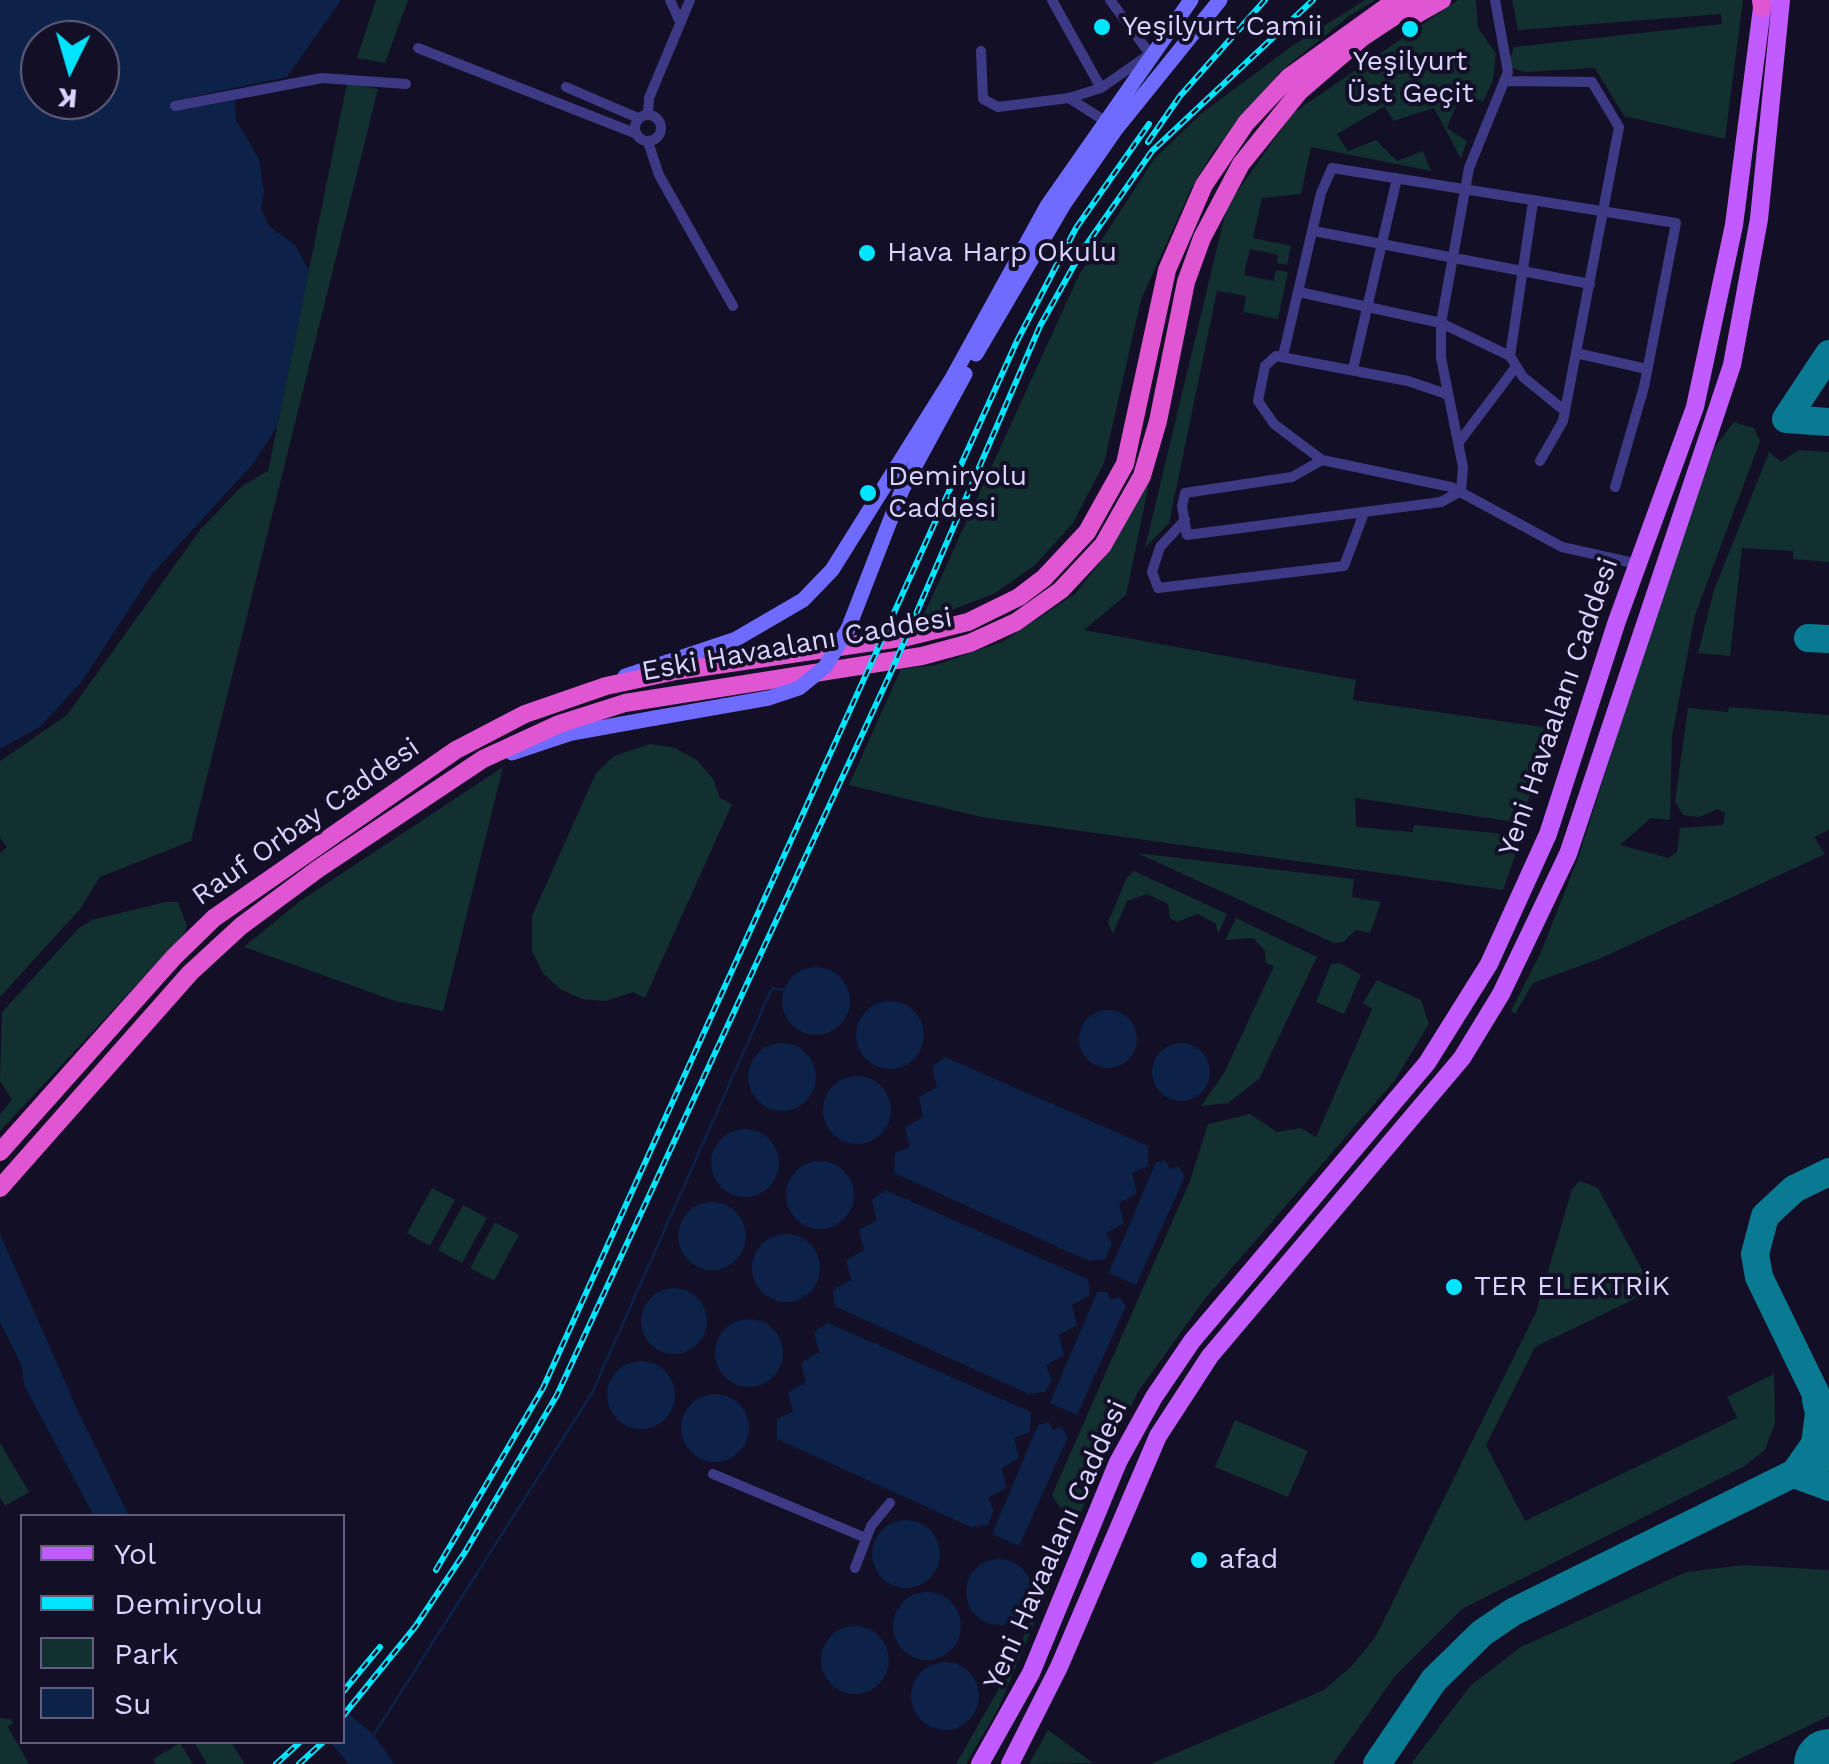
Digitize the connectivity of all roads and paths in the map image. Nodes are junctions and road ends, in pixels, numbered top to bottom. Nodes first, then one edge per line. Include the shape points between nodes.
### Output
1 (670, 0) edge
2 (690, 0) edge
3 (1052, 0) edge
4 (1110, 0) edge
5 (1191, 0) edge
6 (1380, 0) edge
7 (1396, 0) edge
8 (1420, 0) edge
9 (1442, 0) edge
10 (1495, 0) edge
11 (1782, 0) edge
12 (1214, 1) edge
13 (1762, 3) edge
14 (1176, 19) junction
15 (679, 20) junction
16 (1196, 28) junction
17 (418, 48) dead end
18 (981, 51) dead end
19 (1150, 54) junction
20 (1303, 64) junction
21 (1322, 72) junction
22 (1504, 81) junction
23 (406, 84) dead end
24 (566, 87) dead end
25 (1101, 88) junction
26 (1069, 98) junction
27 (176, 106) dead end
28 (643, 116) junction
29 (1110, 125) junction
30 (637, 134) junction
31 (648, 142) junction
32 (1397, 178) junction
33 (1464, 192) junction
34 (1532, 202) junction
35 (1605, 212) junction
36 (1314, 231) junction
37 (1382, 248) junction
38 (1452, 258) junction
39 (1523, 271) junction
40 (1590, 284) junction
41 (1300, 292) junction
42 (732, 306) dead end
43 (1368, 307) junction
44 (1442, 323) junction
45 (1576, 353) junction
46 (1283, 356) junction
47 (1510, 356) junction
48 (1515, 368) junction
49 (1354, 369) junction
50 (1648, 370) junction
51 (1446, 394) junction
52 (1564, 411) junction
53 (1459, 442) junction
54 (1322, 460) junction
55 (1540, 461) dead end
56 (1615, 487) dead end
57 (1461, 491) junction
58 (1364, 513) junction
59 (1185, 520) junction
60 (1638, 564) junction
61 (1659, 571) junction
62 (1602, 666) junction
63 (1625, 674) junction
64 (606, 686) junction
65 (483, 759) junction
66 (0, 1152) edge
67 (3, 1184) edge
68 (1188, 1347) junction
69 (1206, 1362) junction
70 (713, 1474) dead end
71 (890, 1503) dead end
72 (866, 1538) junction
73 (855, 1568) dead end
74 (980, 1764) edge
75 (1010, 1764) edge

1 - 15 street
2 - 15 street
3 - 25 street
4 - 19 street
5 - 14 main road
6 - 20 highway
7 - 20 highway, Eski Havaalanı Caddesi
8 - 21 highway, Eski Havaalanı Caddesi
9 - 21 highway
10 - 22 street via 1508,60
11 - 61 main road, Yeni Havaalanı Caddesi via 1744,314
12 - 16 main road
13 - 60 main road, Yeni Havaalanı Caddesi via 1721,303 1694,407
14 - 16 main road via 1186,18
14 - 19 main road
15 - 28 street
16 - 29 main road
17 - 30 street
18 - 26 street via 984,99 998,107
19 - 25 street
19 - 29 main road
20 - 64 highway, Eski Havaalanı Caddesi via 1246,123 1204,185 1158,304 1125,464 1102,511 1068,556 1019,597 968,622
21 - 65 highway, Eski Havaalanı Caddesi via 1259,138 1224,193 1186,282 1142,476 1117,525 1062,590 970,643 625,704 559,724
22 - 33 street
22 - 35 street via 1581,80 1600,89 1619,127
23 - 27 street via 322,78
24 - 28 street
25 - 26 street
26 - 29 street
28 - 30 street
28 - 31 street via 658,118 662,128
29 - 64 main road via 1047,206 850,546 803,600 736,639
29 - 65 main road, bridge via 902,490 848,628 825,668 799,688 769,698 572,733
30 - 31 street
31 - 42 street via 658,175
32 - 33 street
32 - 36 street via 1332,168
32 - 37 street
33 - 34 street
33 - 38 street
34 - 35 street
34 - 39 street
35 - 40 street
35 - 50 street via 1676,223
36 - 37 street
36 - 41 street
37 - 38 street
37 - 43 street
38 - 39 street
38 - 44 street
39 - 40 street
39 - 47 street
40 - 45 street
41 - 43 street
41 - 46 street
43 - 44 street
43 - 49 street
44 - 47 street
44 - 51 street
45 - 50 street
45 - 52 street
46 - 49 street
46 - 54 street via 1265,366 1260,409
47 - 48 street
48 - 52 street
48 - 53 street
49 - 51 street
50 - 56 street
51 - 53 street
52 - 55 street
53 - 57 street
54 - 57 street
54 - 59 street via 1292,476 1193,489 1182,498
57 - 58 street via 1441,502
57 - 60 street via 1562,547
58 - 59 street via 1188,536
58 - 59 street via 1344,566 1158,588 1152,572 1160,546
60 - 61 main road
60 - 62 main road, Yeni Havaalanı Caddesi
61 - 63 main road, Yeni Havaalanı Caddesi
62 - 63 main road
62 - 68 main road, Yeni Havaalanı Caddesi via 1548,834 1461,1012 1394,1105
63 - 69 main road, Yeni Havaalanı Caddesi via 1568,854 1462,1058
64 - 66 highway, Rauf Orbay Caddesi via 525,714 456,750 226,908 174,956
65 - 67 highway, Rauf Orbay Caddesi via 241,926 190,973
68 - 69 main road
68 - 74 main road, Yeni Havaalanı Caddesi via 1118,1462 1031,1672
69 - 75 main road, Yeni Havaalanı Caddesi via 1150,1451
70 - 72 street
71 - 72 street
72 - 73 street

